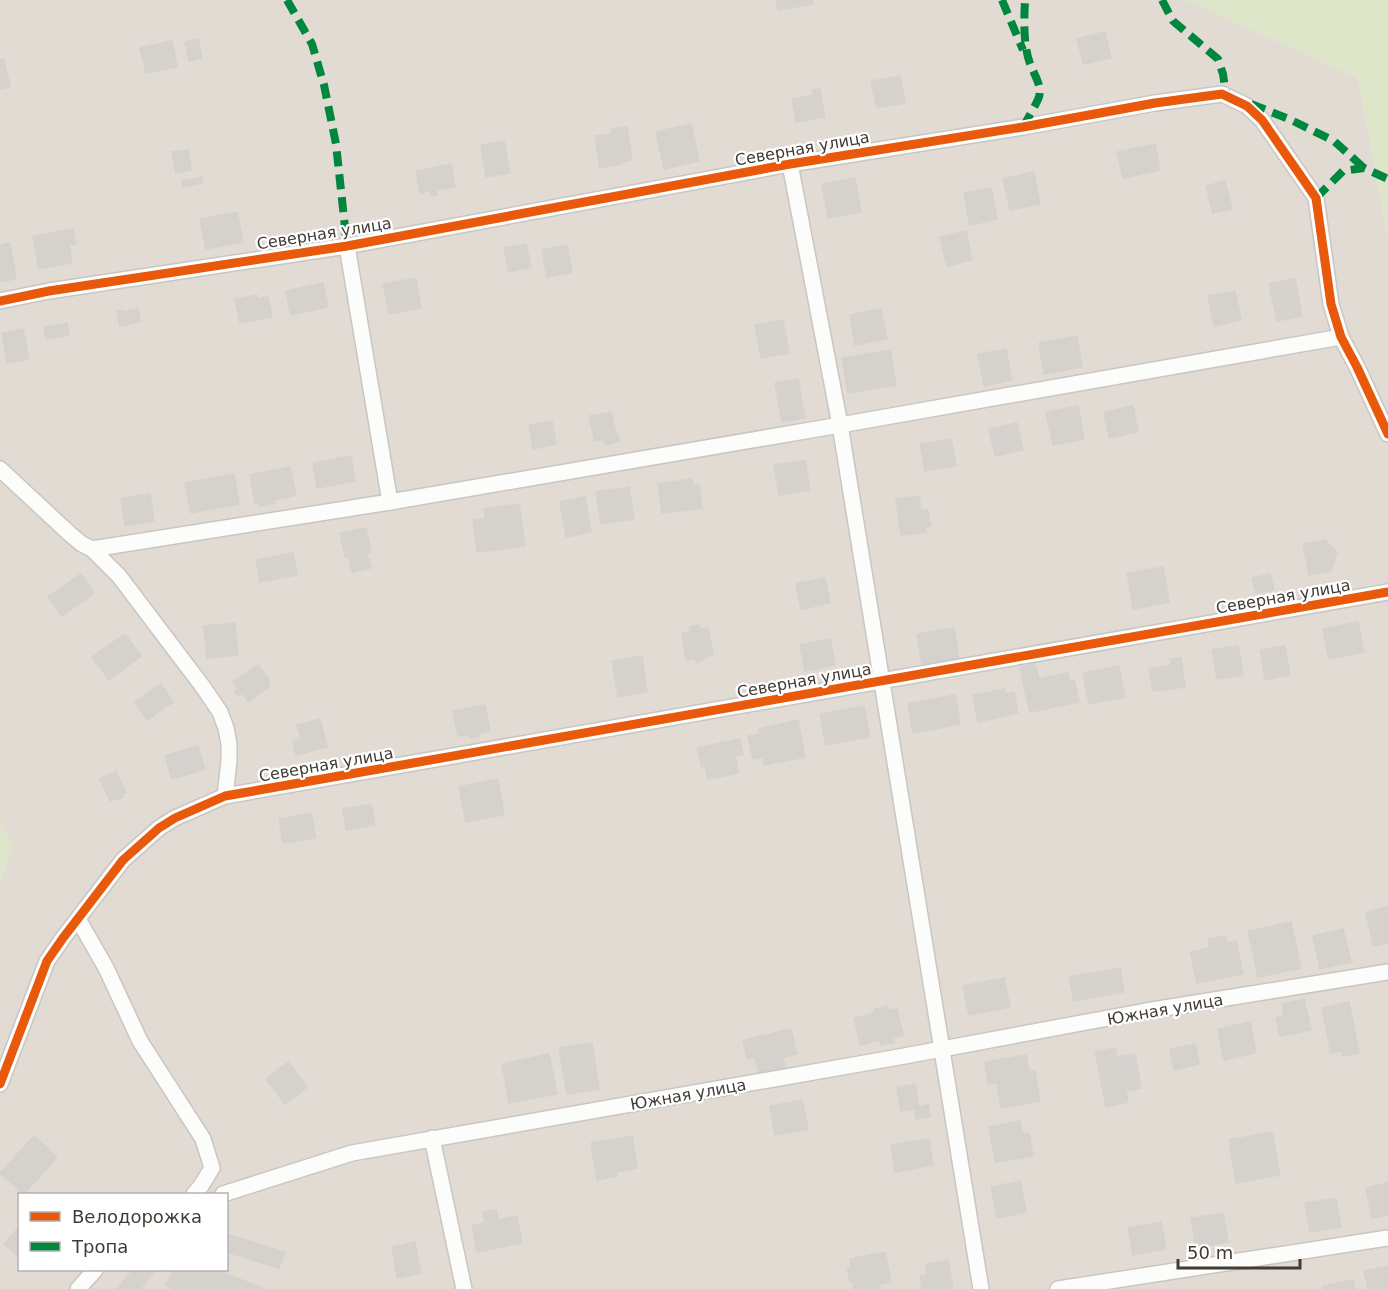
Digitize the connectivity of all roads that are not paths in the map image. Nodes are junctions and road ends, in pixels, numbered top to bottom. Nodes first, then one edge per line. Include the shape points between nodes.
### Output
1 (790, 164) junction
2 (347, 246) junction
3 (0, 302) edge
4 (1341, 337) junction
5 (840, 425) junction
6 (1388, 434) edge
7 (0, 469) edge
8 (390, 502) junction
9 (92, 549) junction
10 (1388, 592) edge
11 (882, 682) junction
12 (225, 796) junction
13 (78, 919) junction
14 (1388, 972) edge
15 (943, 1049) junction
16 (0, 1084) edge
17 (432, 1138) junction
18 (195, 1193) edge
19 (226, 1193) edge
20 (1388, 1238) edge
21 (93, 1271) edge
22 (78, 1289) edge
23 (464, 1289) edge
24 (981, 1289) edge
25 (1058, 1289) edge

1 - 2 street, Северная улица
1 - 4 street, Северная улица via 1155,103 1226,95 1262,120 1316,198 1331,304
1 - 5 street, Северная улица
2 - 3 street, Северная улица via 49,291
2 - 8 street, Северная улица
4 - 5 street
4 - 6 street, Северная улица
5 - 8 street
5 - 11 street, Северная улица
7 - 9 street via 71,535
8 - 9 street
9 - 12 street via 118,576 220,712 229,744
10 - 11 street, Северная улица
11 - 12 street, Северная улица
11 - 15 street, Северная улица
12 - 13 street, Северная улица via 175,818 148,837 123,860
13 - 16 street, Северная улица via 47,961
13 - 18 street via 140,1041 203,1139 212,1168
14 - 15 street, Южная улица
15 - 17 street, Южная улица
15 - 24 street
17 - 19 street, Южная улица via 352,1153
17 - 23 street
20 - 25 street
21 - 22 street

